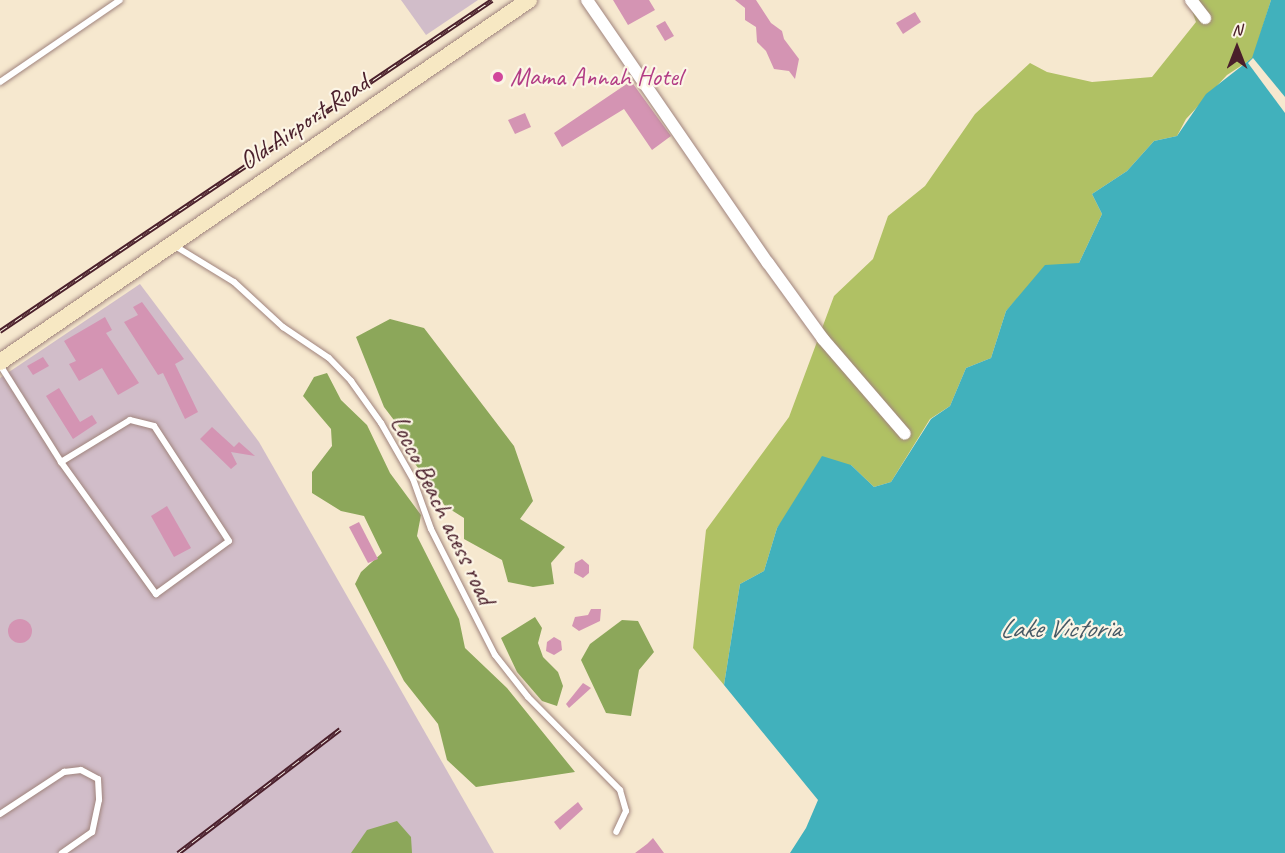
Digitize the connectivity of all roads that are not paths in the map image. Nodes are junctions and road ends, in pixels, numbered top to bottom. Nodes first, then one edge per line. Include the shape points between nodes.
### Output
1 (120, 0) edge
2 (529, 0) edge
3 (587, 0) edge
4 (1191, 0) edge
5 (1205, 18) dead end
6 (0, 82) edge
7 (172, 244) junction
8 (0, 364) edge
9 (905, 434) dead end
10 (61, 462) junction
11 (0, 814) edge
12 (616, 832) dead end
13 (62, 853) edge

1 - 6 lane
2 - 7 main road, Old Airport Road
3 - 9 street via 768,264 824,339
4 - 5 street
7 - 8 main road, Old Airport Road
7 - 12 lane, Locco Beach acess road via 234,282 283,327 329,358 351,381 413,479 431,529 495,655 536,705 620,790 626,811
8 - 10 lane
10 - 10 lane via 156,594 229,541 154,426 130,420
11 - 13 lane via 64,772 81,770 98,779 99,800 92,832

